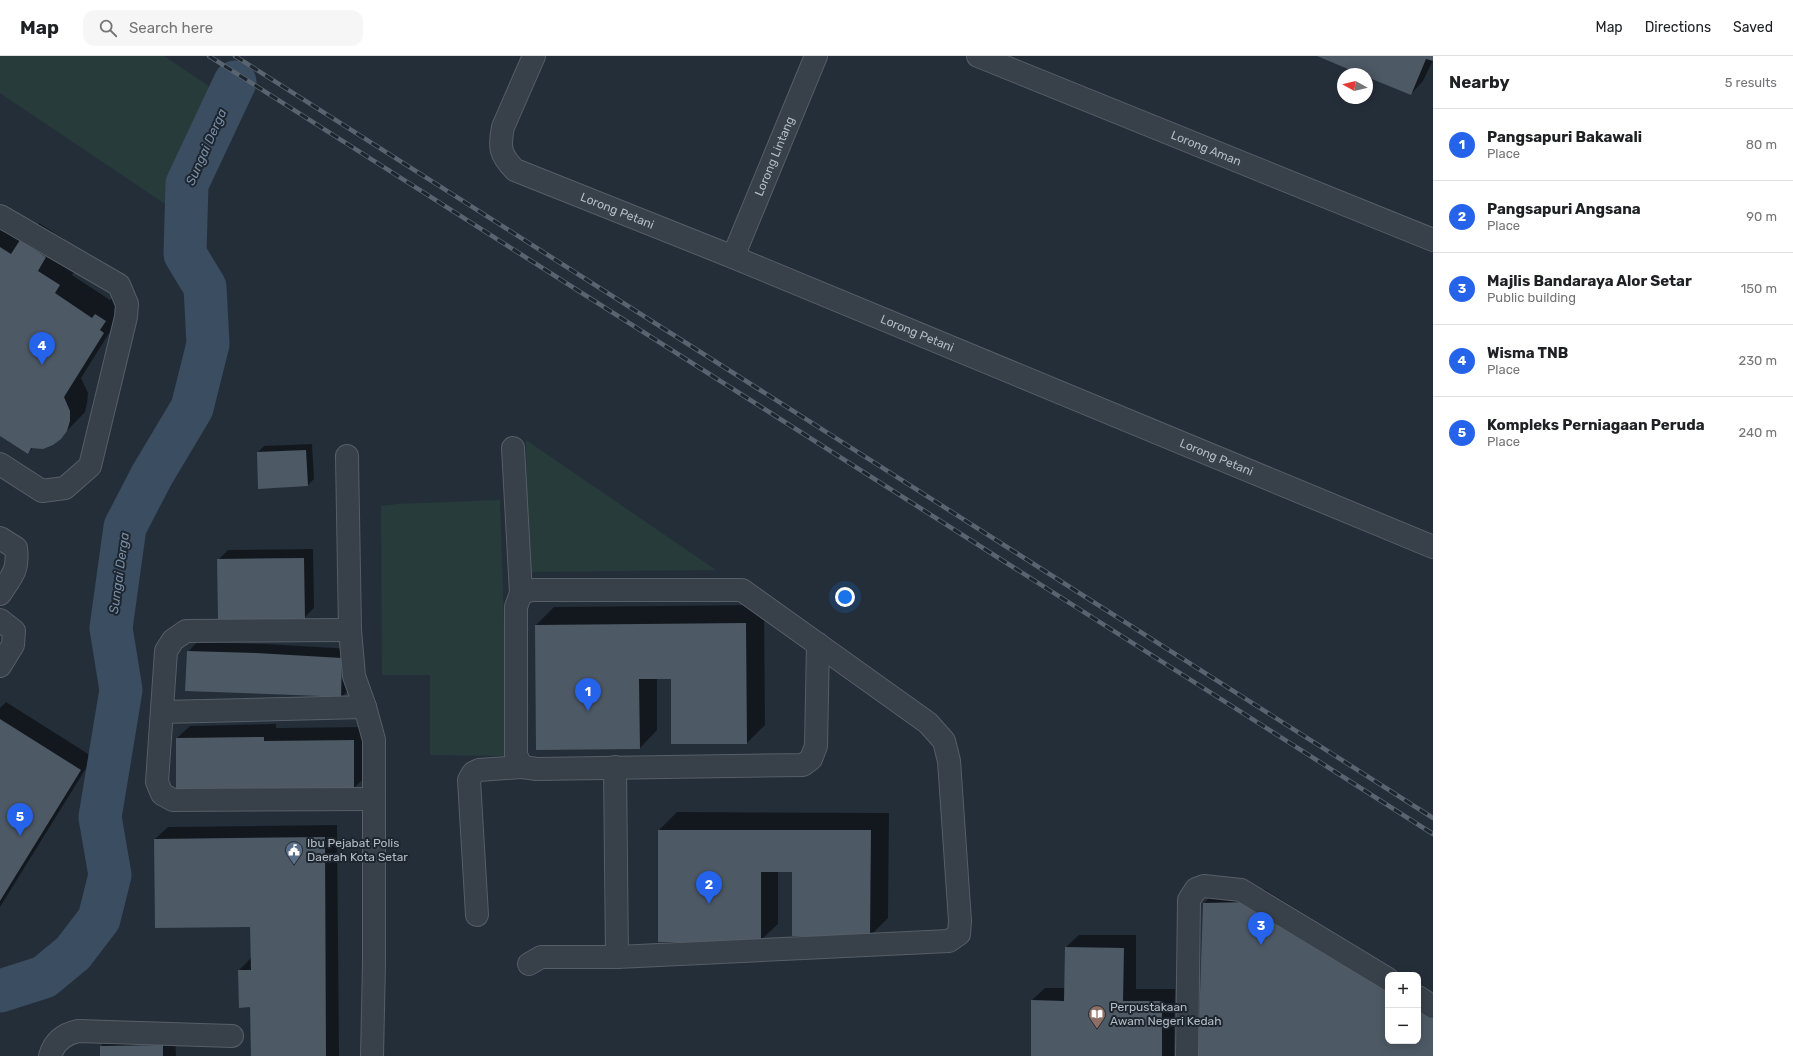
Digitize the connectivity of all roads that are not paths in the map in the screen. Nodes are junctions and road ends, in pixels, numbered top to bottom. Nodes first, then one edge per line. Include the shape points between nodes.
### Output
1 (534, 56) edge
2 (816, 56) edge
3 (978, 56) edge
4 (0, 216) edge
5 (1433, 240) edge
6 (733, 257) junction
7 (513, 448) dead end
8 (347, 456) dead end
9 (0, 464) edge
10 (8, 543) edge
11 (1433, 547) edge
12 (520, 593) junction
13 (0, 594) edge
14 (0, 620) edge
15 (350, 630) junction
16 (818, 644) junction
17 (0, 666) edge
18 (365, 707) junction
19 (162, 712) junction
20 (522, 767) junction
21 (615, 767) junction
22 (374, 799) junction
23 (477, 914) dead end
24 (617, 957) junction
25 (529, 964) dead end
26 (1385, 977) edge
27 (1421, 999) edge
28 (1433, 1007) edge
29 (232, 1036) dead end
30 (50, 1056) edge
31 (372, 1056) edge
32 (1187, 1056) edge

1 - 6 street, Lorong Petani via 504,127 501,151 507,162 516,170
2 - 6 street, Lorong Lintang
3 - 5 street, Lorong Aman
4 - 9 street via 119,286 127,304 90,466 65,488 42,491
6 - 11 street, Lorong Petani
7 - 12 street
8 - 15 street
10 - 13 street via 17,560 14,572
12 - 16 street via 532,590 742,590
12 - 20 street via 516,607 516,755
14 - 17 street via 14,631 13,645
15 - 18 street via 354,676
15 - 19 street via 186,630 173,640 166,651
16 - 21 street via 816,746 811,759 803,765
16 - 24 street via 928,723 944,741 949,761 959,934 949,941
18 - 19 street
18 - 22 street via 374,740
19 - 22 street via 157,782 162,794 173,800
20 - 21 street via 537,770
20 - 23 street via 478,770 469,780
21 - 24 street
22 - 31 street
24 - 25 street via 541,957
26 - 32 street via 1241,890 1204,886 1196,889 1189,900
27 - 28 street
29 - 30 street via 78,1031 68,1033 58,1041

